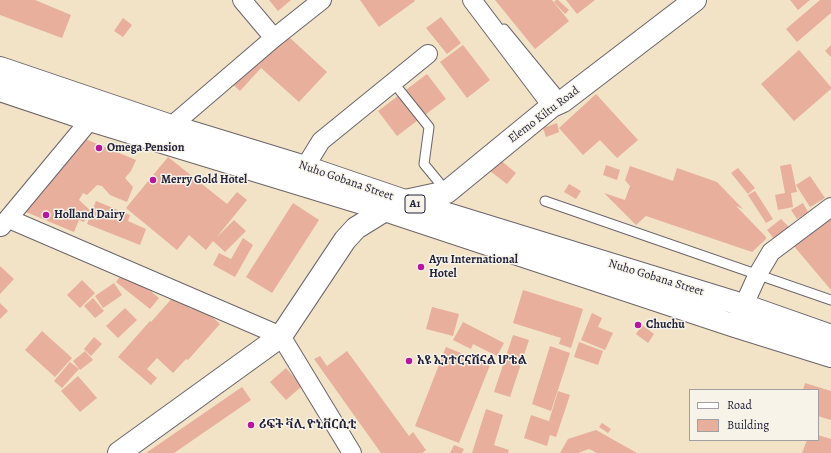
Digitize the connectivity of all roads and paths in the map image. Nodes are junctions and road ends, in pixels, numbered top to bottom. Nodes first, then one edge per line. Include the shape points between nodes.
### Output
1 (242, 0) edge
2 (322, 0) edge
3 (472, 0) edge
4 (485, 0) edge
5 (694, 0) edge
6 (274, 38) junction
7 (428, 54) dead end
8 (0, 68) edge
9 (393, 82) junction
10 (0, 90) edge
11 (557, 103) junction
12 (90, 120) junction
13 (163, 133) junction
14 (305, 167) junction
15 (447, 192) junction
16 (405, 201) junction
17 (545, 201) dead end
18 (831, 207) edge
19 (385, 210) junction
20 (4, 223) edge
21 (758, 274) junction
22 (831, 300) edge
23 (743, 306) junction
24 (735, 326) junction
25 (281, 336) junction
26 (831, 336) edge
27 (831, 356) edge
28 (119, 453) edge
29 (352, 453) edge

1 - 6 street
2 - 6 street
3 - 11 street
4 - 11 lane via 486,6
5 - 11 main road, Elemo Kiltu Road
6 - 13 street
7 - 9 street
8 - 13 main road, Nuho Gobana Street / A1
9 - 14 street via 321,141
9 - 15 lane via 429,127 424,164
10 - 12 main road, Nuho Gobana Street / A1
11 - 15 main road, Elemo Kiltu Road
12 - 13 main road, Nuho Gobana Street / A1
12 - 20 street
13 - 14 main road, Nuho Gobana Street / A1
13 - 19 main road, Nuho Gobana Street / A1
14 - 16 main road, Nuho Gobana Street / A1
15 - 16 main road, Elemo Kiltu Road
16 - 19 main road, Elemo Kiltu Road
16 - 23 main road, Nuho Gobana Street / A1
17 - 21 lane
18 - 21 street via 771,252
19 - 24 main road, Nuho Gobana Street / A1
19 - 25 main road, Elemo Kiltu Road via 356,228 345,240
20 - 25 street
21 - 22 lane
21 - 23 street
23 - 24 street
23 - 26 main road, Nuho Gobana Street / A1
24 - 27 main road, Nuho Gobana Street / A1
25 - 28 main road
25 - 29 street

